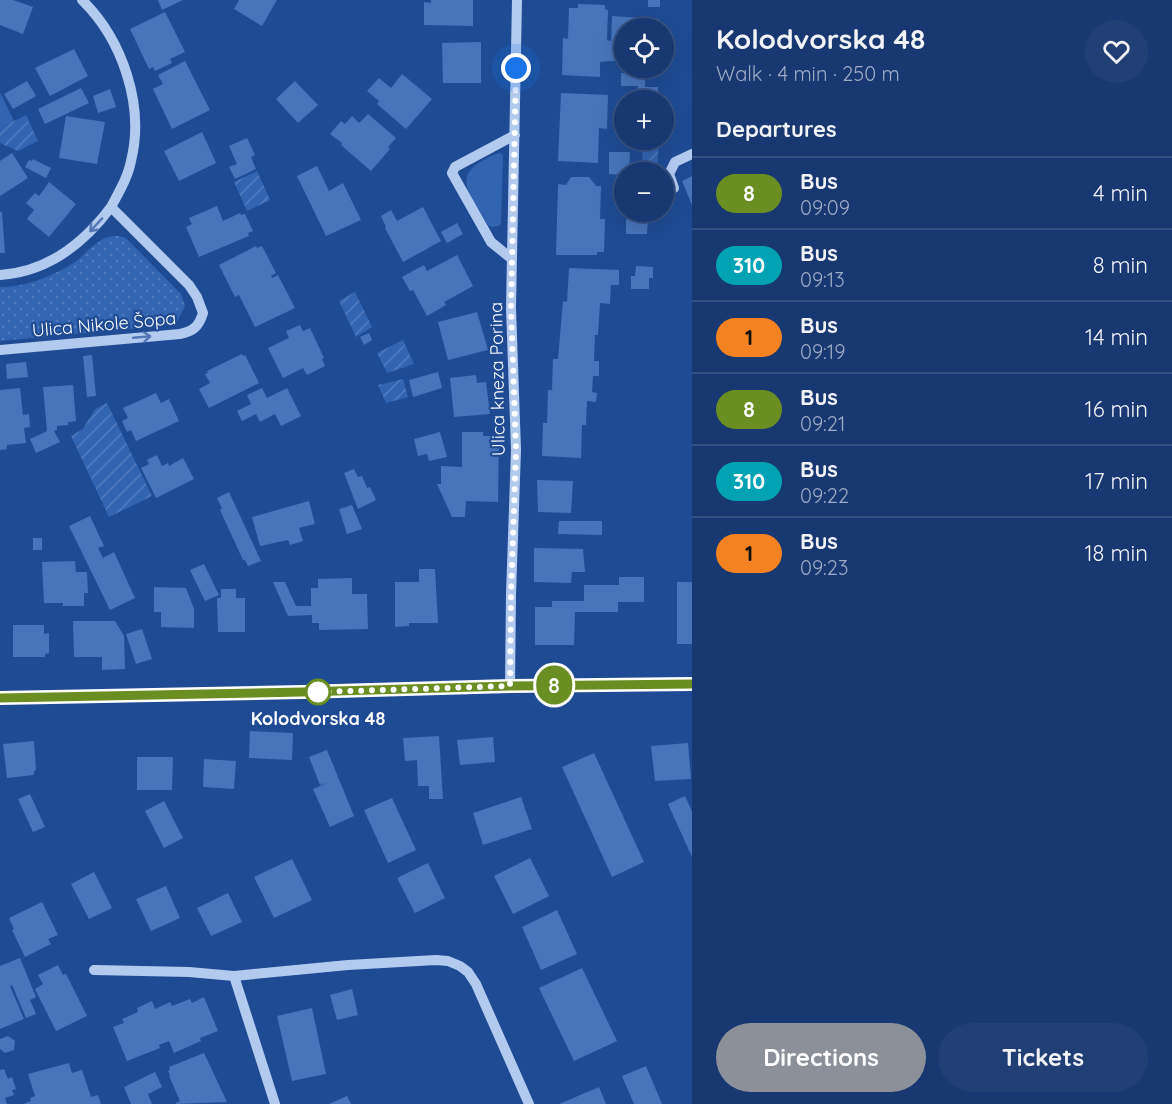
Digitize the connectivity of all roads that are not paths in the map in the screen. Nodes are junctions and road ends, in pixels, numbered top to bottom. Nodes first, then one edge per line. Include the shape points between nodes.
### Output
1 (82, 0) edge
2 (517, 0) edge
3 (515, 135) junction
4 (692, 154) edge
5 (674, 164) edge
6 (111, 207) junction
7 (512, 259) junction
8 (0, 274) edge
9 (0, 350) edge
10 (692, 684) edge
11 (510, 686) junction
12 (0, 698) edge
13 (94, 970) dead end
14 (234, 976) junction
15 (275, 1104) edge
16 (529, 1104) edge

1 - 6 street via 112,39 130,85 134,108 132,160
2 - 3 street, Ulica kneza Porina
3 - 7 street, Ulica kneza Porina
3 - 7 street via 455,167 452,173 491,242
4 - 5 street
6 -> 8 street via 68,251 28,270
9 -> 6 street, Ulica Nikole Šopa via 180,334 195,328 203,313 189,285
7 - 11 street, Ulica kneza Porina via 516,450
10 - 11 street
11 - 12 street
13 - 14 street
14 - 15 street
14 - 16 street via 348,965 448,961 468,972 476,984

